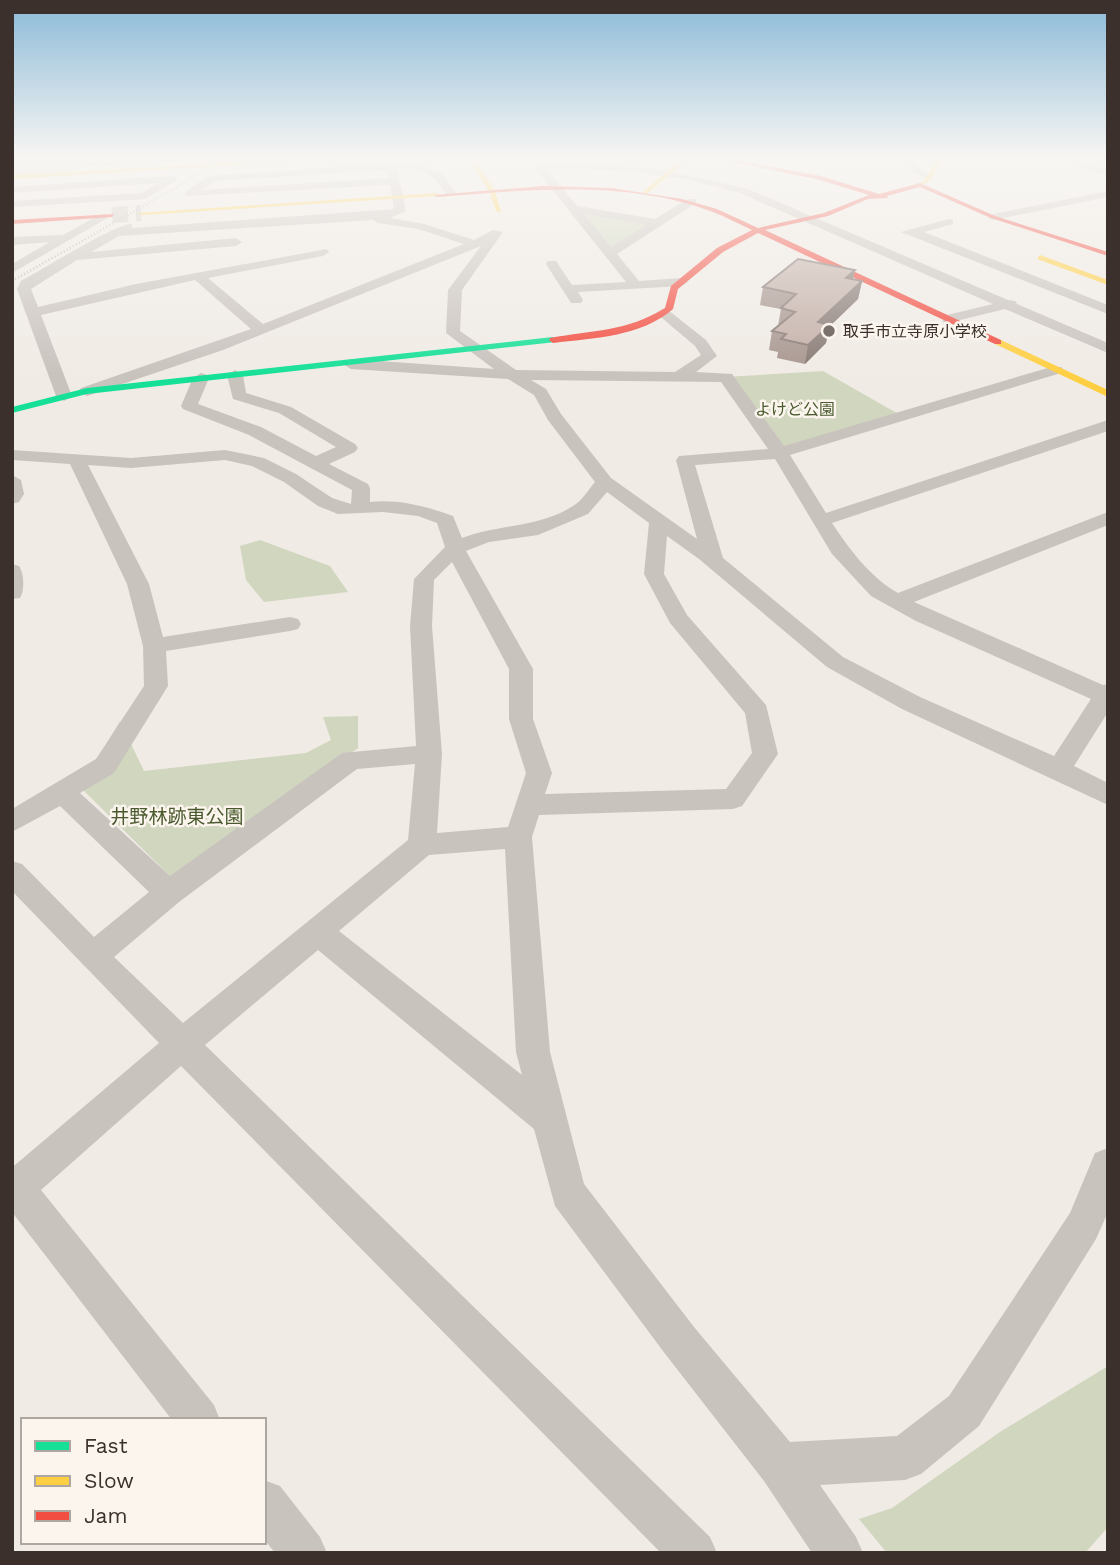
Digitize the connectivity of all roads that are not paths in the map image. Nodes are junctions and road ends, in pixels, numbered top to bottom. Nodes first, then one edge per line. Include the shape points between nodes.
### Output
1 (86, 230) tunnel mouth
2 (115, 230) edge
3 (157, 230) edge
4 (259, 230) edge
5 (432, 230) edge
6 (592, 230) edge
7 (646, 230) edge
8 (757, 230) joint
9 (835, 230) edge
10 (922, 230) edge
11 (1034, 230) edge
12 (497, 232) joint
13 (113, 233) junction
14 (902, 233) junction
15 (67, 237) junction
16 (257, 240) dead end
17 (12, 241) edge
18 (243, 242) dead end
19 (862, 242) junction
20 (475, 244) junction
21 (1023, 250) dead end
22 (323, 252) dead end
23 (610, 253) junction
24 (1108, 254) edge
25 (71, 257) junction
26 (29, 260) junction
27 (12, 261) edge
28 (552, 264) dead end
29 (12, 269) edge
30 (142, 269) junction
31 (198, 276) junction
32 (681, 282) junction
33 (1108, 283) edge
34 (635, 284) junction
35 (1060, 291) junction
36 (1007, 305) junction
37 (1108, 310) edge
38 (31, 313) junction
39 (663, 313) junction
40 (948, 320) junction
41 (261, 330) junction
42 (1108, 349) edge
43 (475, 350) junction
44 (351, 365) junction
45 (1056, 370) junction
46 (234, 375) junction
47 (512, 375) junction
48 (681, 375) junction
49 (201, 378) junction
50 (87, 391) junction
51 (1108, 394) edge
52 (64, 396) junction
53 (12, 410) edge
54 (1108, 425) edge
55 (1085, 433) junction
56 (1108, 444) edge
57 (780, 453) junction
58 (12, 456) edge
59 (77, 461) junction
60 (316, 463) junction
61 (12, 480) edge
62 (605, 482) junction
63 (12, 498) edge
64 (360, 508) junction
65 (1108, 518) edge
66 (659, 521) junction
67 (820, 522) junction
68 (455, 548) junction
69 (714, 564) junction
70 (12, 570) edge
71 (12, 593) edge
72 (897, 601) junction
73 (290, 624) dead end
74 (154, 646) junction
75 (1107, 694) edge
76 (429, 754) junction
77 (1059, 769) junction
78 (62, 792) junction
79 (1108, 795) edge
80 (528, 805) junction
81 (12, 822) edge
82 (518, 837) junction
83 (422, 845) junction
84 (12, 872) edge
85 (169, 893) junction
86 (318, 932) junction
87 (93, 956) junction
88 (182, 1044) junction
89 (550, 1119) junction
90 (1108, 1166) edge
91 (14, 1187) edge
92 (197, 1418) edge
93 (780, 1465) junction
94 (266, 1505) edge
95 (304, 1553) edge
96 (694, 1553) edge
97 (840, 1553) edge

1 - 15 street
2 - 13 street
3 - 13 street
4 - 16 street
5 - 20 street
6 - 23 street
7 - 23 street
8 - 32 street via 720,250
8 - 40 street
9 - 19 street
10 - 14 street
11 - 24 street
12 - 20 street
12 - 43 street via 455,290 453,333
13 - 25 street
14 - 19 street
14 - 35 street
15 - 17 street
15 - 26 street
18 - 30 street
19 - 36 street
20 - 41 street
21 - 33 street
22 - 31 street
23 - 34 street
25 - 30 street
25 - 38 street via 26,284
26 - 27 street
26 - 29 street
28 - 34 street via 573,295
30 - 31 street
30 - 38 street
31 - 41 street
32 - 34 street
32 - 39 street
35 - 36 street
35 - 37 street
36 - 40 street
36 - 42 street
38 - 52 street
39 - 43 street via 624,332
39 - 48 street via 701,343 709,356
40 - 45 street
41 - 50 street
43 - 44 street
43 - 47 street
44 - 46 street
44 - 47 street
45 - 51 street
45 - 57 street
46 - 49 street
46 - 60 street via 239,396 285,410 349,449
47 - 48 street
47 - 62 street via 541,393
48 - 57 street via 726,377
49 - 50 street
49 - 60 street via 189,405 255,431
50 - 52 street
52 - 53 street
54 - 55 street
55 - 56 street
55 - 67 street
57 - 67 street
57 - 69 street via 685,460
58 - 59 street
59 - 64 street via 131,463 225,456 258,462 345,510
59 - 74 street via 138,584
60 - 64 street via 361,488
61 - 63 street
62 - 66 street
62 - 68 street via 581,510 531,531 485,536
64 - 68 street via 421,511 446,520
65 - 72 street
66 - 69 street
66 - 80 street via 654,574 678,618 757,710 765,754 733,799
67 - 72 street via 871,583
68 - 76 street via 424,579 421,626
68 - 80 street via 521,669 521,719 539,773
69 - 77 street via 835,662 911,703
70 - 71 street
72 - 75 street
73 - 74 street
74 - 78 street via 156,686 105,766
75 - 77 street
76 - 83 street
76 - 85 street via 351,760
77 - 79 street
78 - 81 street
78 - 85 street
80 - 82 street
82 - 83 street
82 - 89 street via 533,1052
83 - 86 street
84 - 87 street
85 - 87 street
86 - 88 street
86 - 89 street
87 - 88 street
88 - 91 street
88 - 96 street
89 - 93 street via 568,1192
90 - 93 street via 1083,1226 964,1411 905,1458
91 - 92 street
93 - 97 street
94 - 95 street

